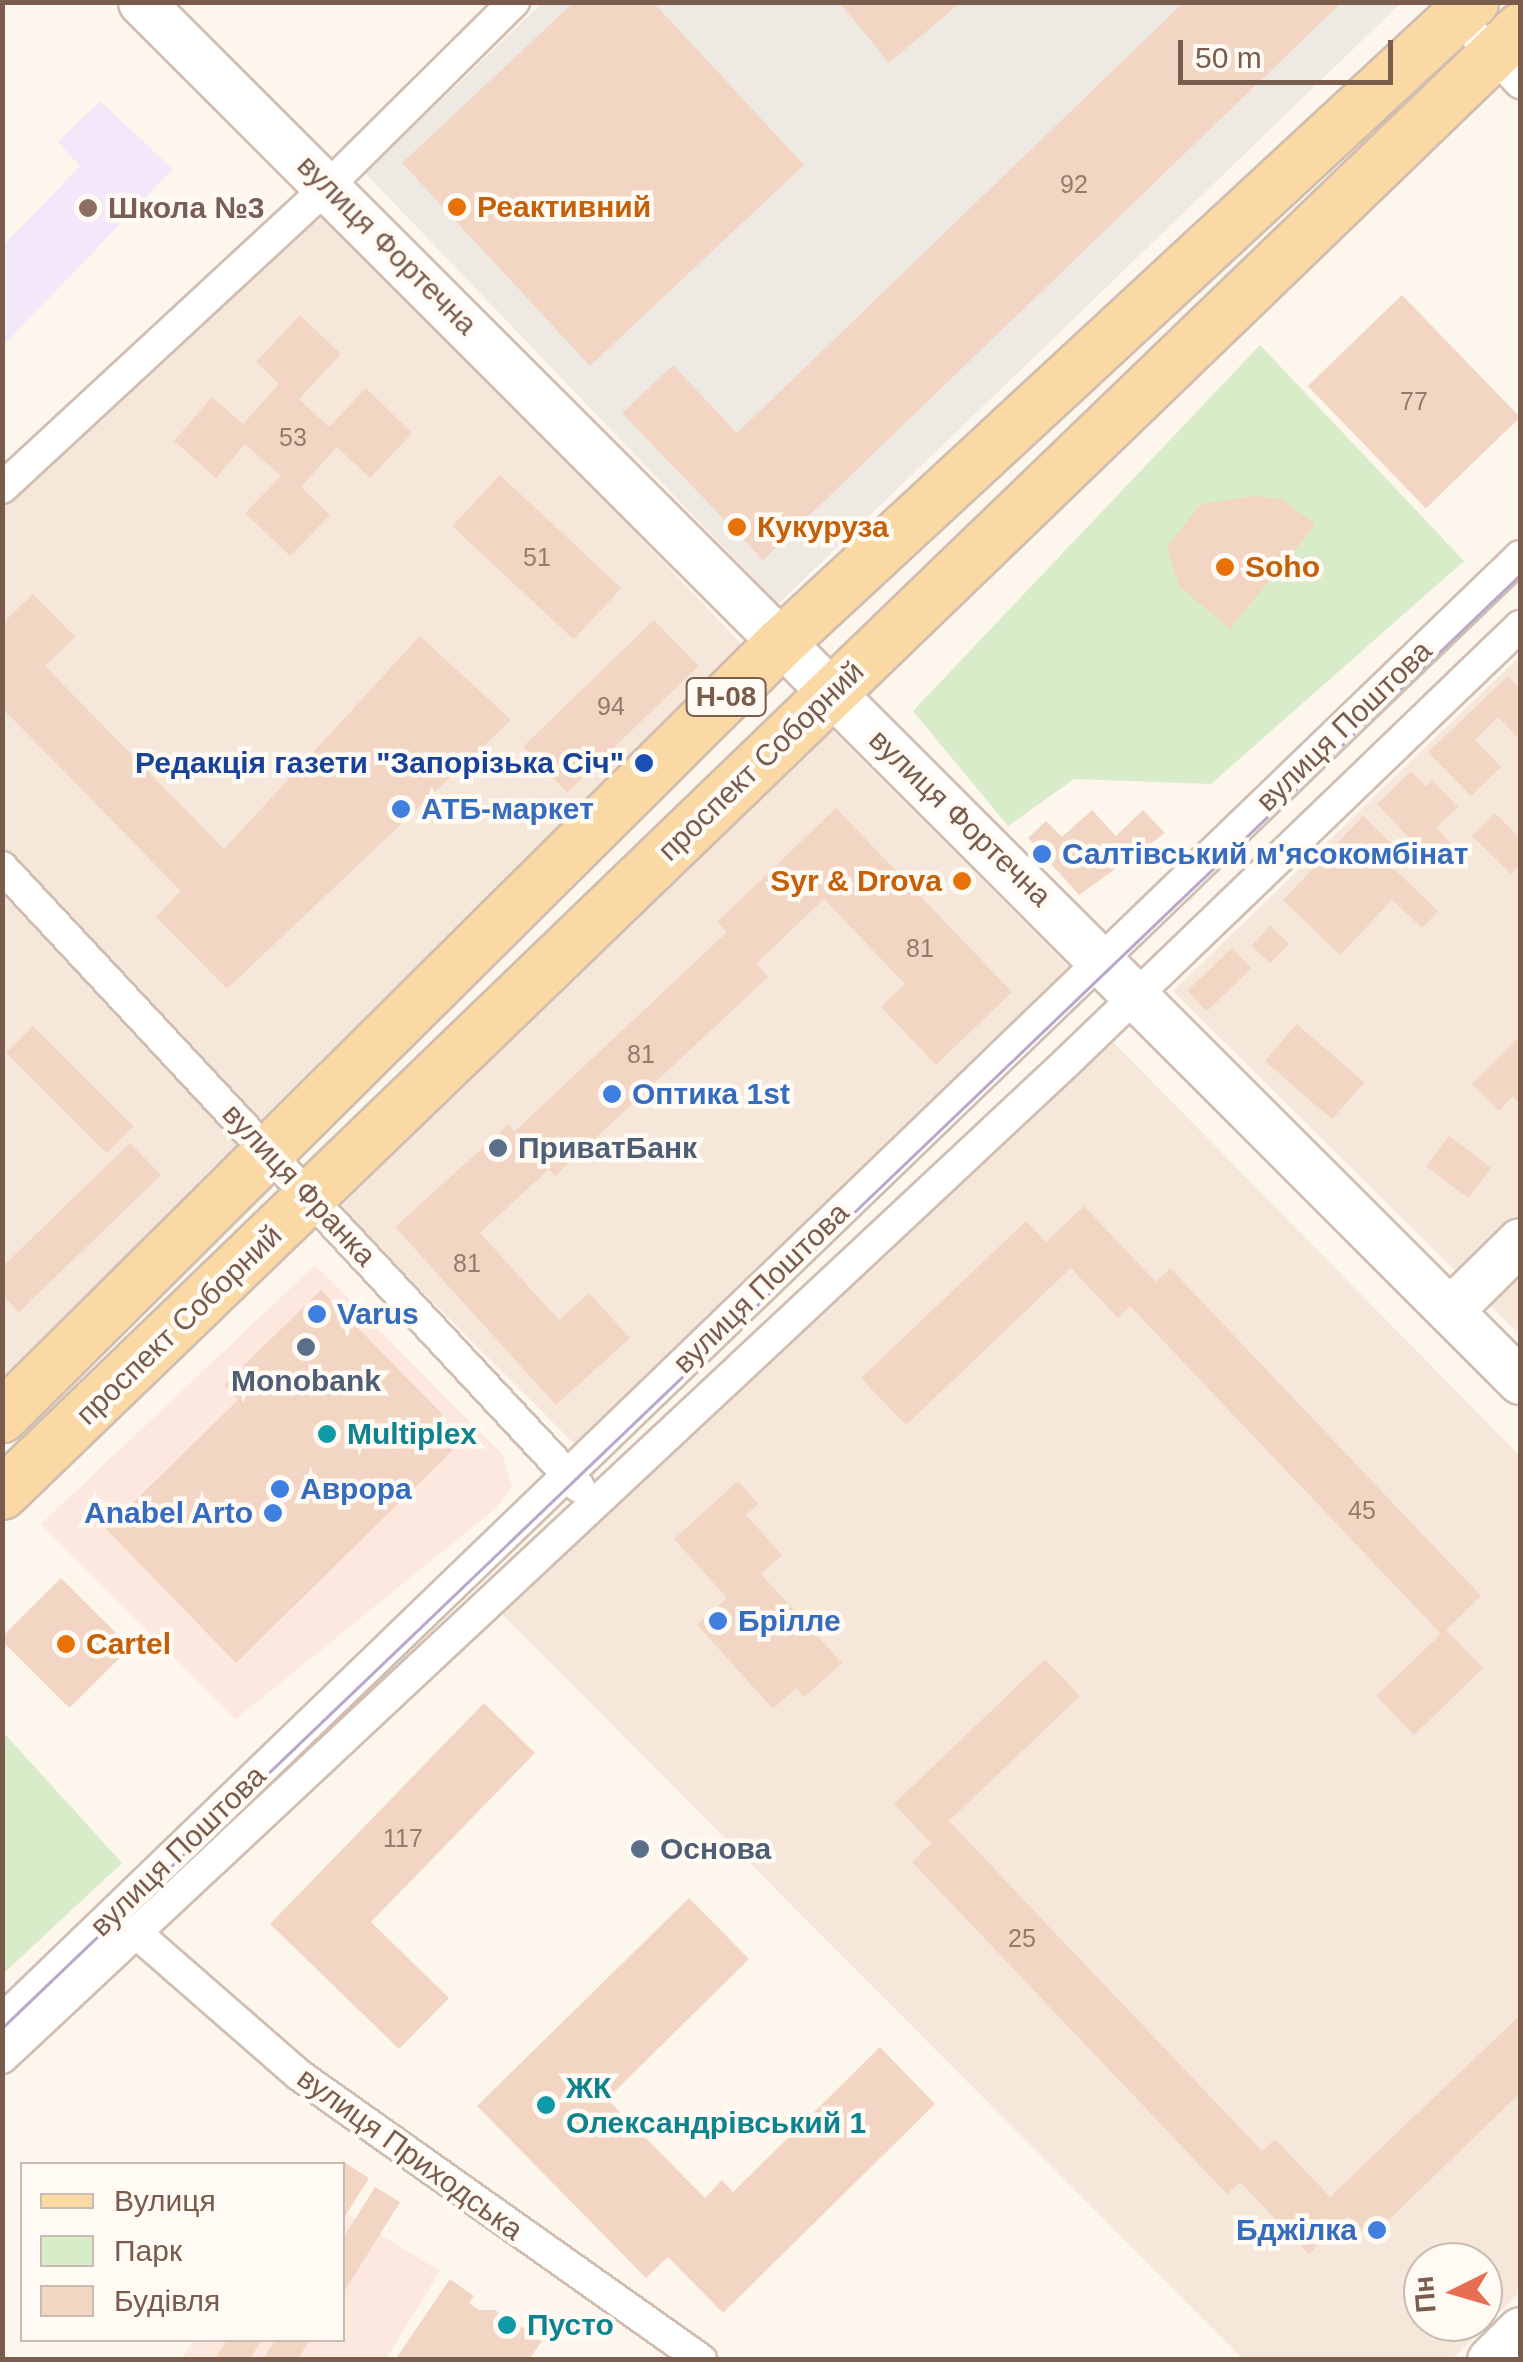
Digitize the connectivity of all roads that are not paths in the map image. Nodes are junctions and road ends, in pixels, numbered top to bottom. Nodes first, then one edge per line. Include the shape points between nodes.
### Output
1 (141, 2) edge
2 (514, 2) edge
3 (1459, 7) edge
4 (1512, 56) edge
5 (328, 186) junction
6 (2, 488) edge
7 (1520, 556) edge
8 (1520, 626) edge
9 (780, 644) junction
10 (832, 692) junction
11 (2, 867) edge
12 (1104, 958) junction
13 (1134, 997) junction
14 (268, 1152) junction
15 (312, 1198) junction
16 (1520, 1241) edge
17 (1450, 1310) junction
18 (1520, 1381) edge
19 (2, 1417) edge
20 (567, 1476) junction
21 (2, 1494) edge
22 (594, 1504) junction
23 (134, 1931) junction
24 (2, 2020) edge
25 (2, 2058) edge
26 (1520, 2330) edge
27 (701, 2360) edge
28 (1490, 2360) edge

1 - 5 street, вулиця Фортечна
2 - 5 street
3 - 4 street
3 - 9 main road, проспект Соборний / Н-08
4 - 10 main road, проспект Соборний / Н-08
5 - 6 street
5 - 9 street, вулиця Фортечна
7 - 12 street, вулиця Поштова
8 - 13 street, вулиця Поштова
9 - 10 street, вулиця Фортечна
9 - 14 main road, проспект Соборний / Н-08
10 - 12 street, вулиця Фортечна
10 - 15 main road, проспект Соборний / Н-08
11 - 14 street, вулиця Франка
12 - 13 street, вулиця Фортечна
12 - 20 street, вулиця Поштова
13 - 17 street, вулиця Фортечна
13 - 22 street, вулиця Поштова
14 - 15 street, вулиця Франка
14 - 19 main road, проспект Соборний / Н-08
15 - 20 street, вулиця Франка
15 - 21 main road, проспект Соборний / Н-08
16 - 17 street
17 - 18 street, вулиця Фортечна
20 - 22 street, вулиця Франка
20 - 24 street, вулиця Поштова
22 - 23 street, вулиця Поштова
23 - 25 street, вулиця Поштова
23 - 27 street, вулиця Приходська via 300,2075
26 - 28 street

